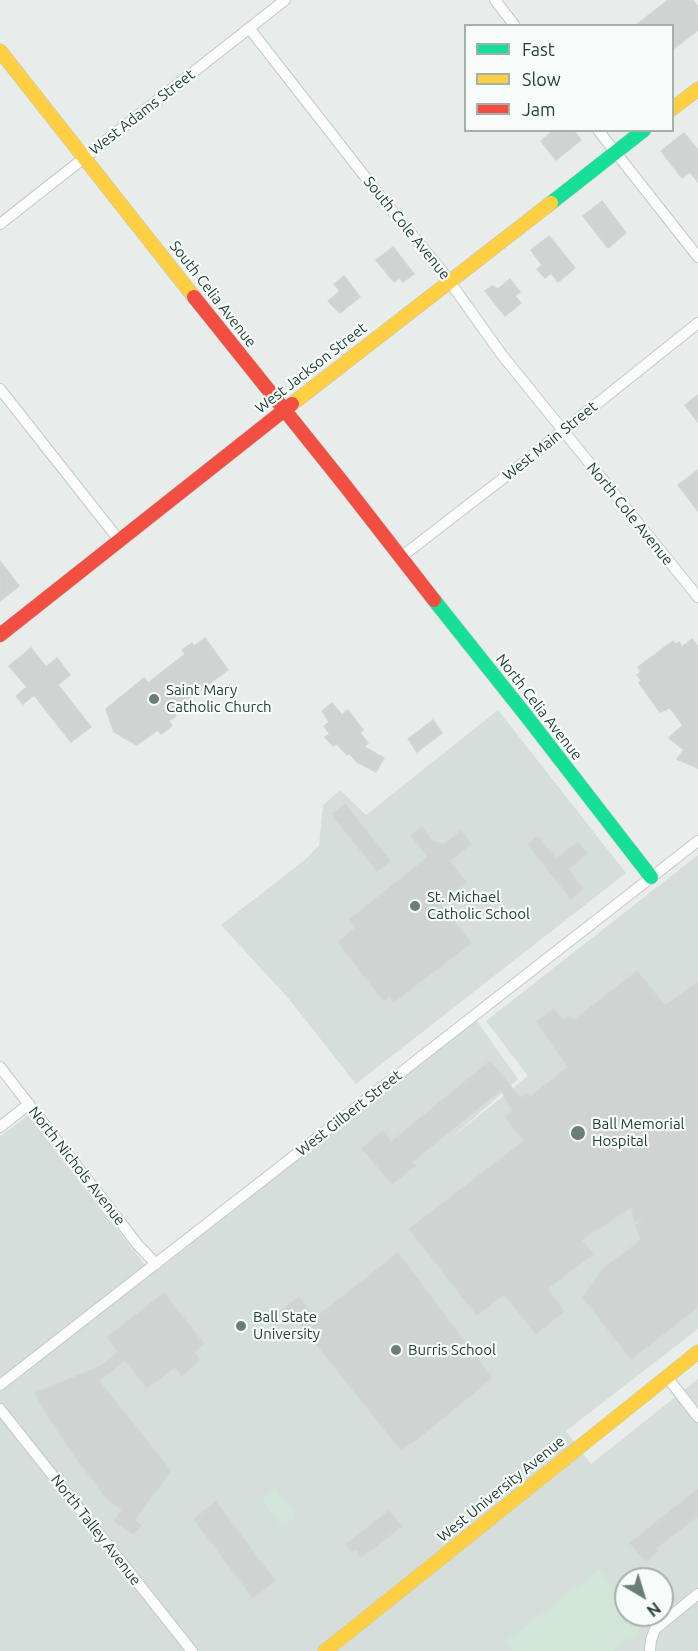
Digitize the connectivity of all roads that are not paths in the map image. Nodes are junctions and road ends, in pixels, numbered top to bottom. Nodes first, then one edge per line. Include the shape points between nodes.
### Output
1 (285, 0) edge
2 (495, 0) edge
3 (513, 24) edge
4 (249, 28) junction
5 (0, 51) edge
6 (698, 89) edge
7 (674, 107) edge
8 (600, 132) edge
9 (641, 132) edge
10 (616, 152) junction
11 (84, 158) junction
12 (0, 224) edge
13 (698, 257) edge
14 (449, 282) junction
15 (698, 323) edge
16 (0, 389) edge
17 (284, 410) junction
18 (562, 430) junction
19 (119, 540) junction
20 (400, 557) junction
21 (698, 597) edge
22 (0, 635) edge
23 (698, 840) edge
24 (651, 877) junction
25 (0, 1067) edge
26 (29, 1104) junction
27 (0, 1127) edge
28 (156, 1264) junction
29 (698, 1352) edge
30 (667, 1377) junction
31 (0, 1386) edge
32 (0, 1409) edge
33 (698, 1417) edge
34 (698, 1594) edge
35 (192, 1651) edge
36 (325, 1651) edge
37 (650, 1651) edge

1 - 4 street, West Adams Street
2 - 3 street
4 - 11 street, West Adams Street
4 - 14 street, South Cole Avenue
5 - 11 street, South Celia Avenue
6 - 7 street
8 - 10 street
9 - 10 street, West Jackson Street
10 - 13 street
10 - 14 street, West Jackson Street
11 - 12 street, West Adams Street
11 - 17 street, South Celia Avenue
14 - 17 street, West Jackson Street
14 - 18 street, South Cole Avenue
15 - 18 street, West Main Street
16 - 19 street
17 - 19 street, West Jackson Street
17 - 20 street, South Celia Avenue
18 - 20 street, West Main Street
18 - 21 street, North Cole Avenue
19 - 22 street, West Jackson Street
20 - 24 street, North Celia Avenue
23 - 24 street, West Gilbert Street
24 - 28 street, West Gilbert Street
25 - 26 street, North Nichols Avenue
26 - 27 street
26 - 28 street, North Nichols Avenue
28 - 31 street, West Gilbert Street
29 - 30 street, West University Avenue
30 - 33 street
30 - 36 street, West University Avenue
32 - 35 street, North Talley Avenue
34 - 37 street via 655,1629

